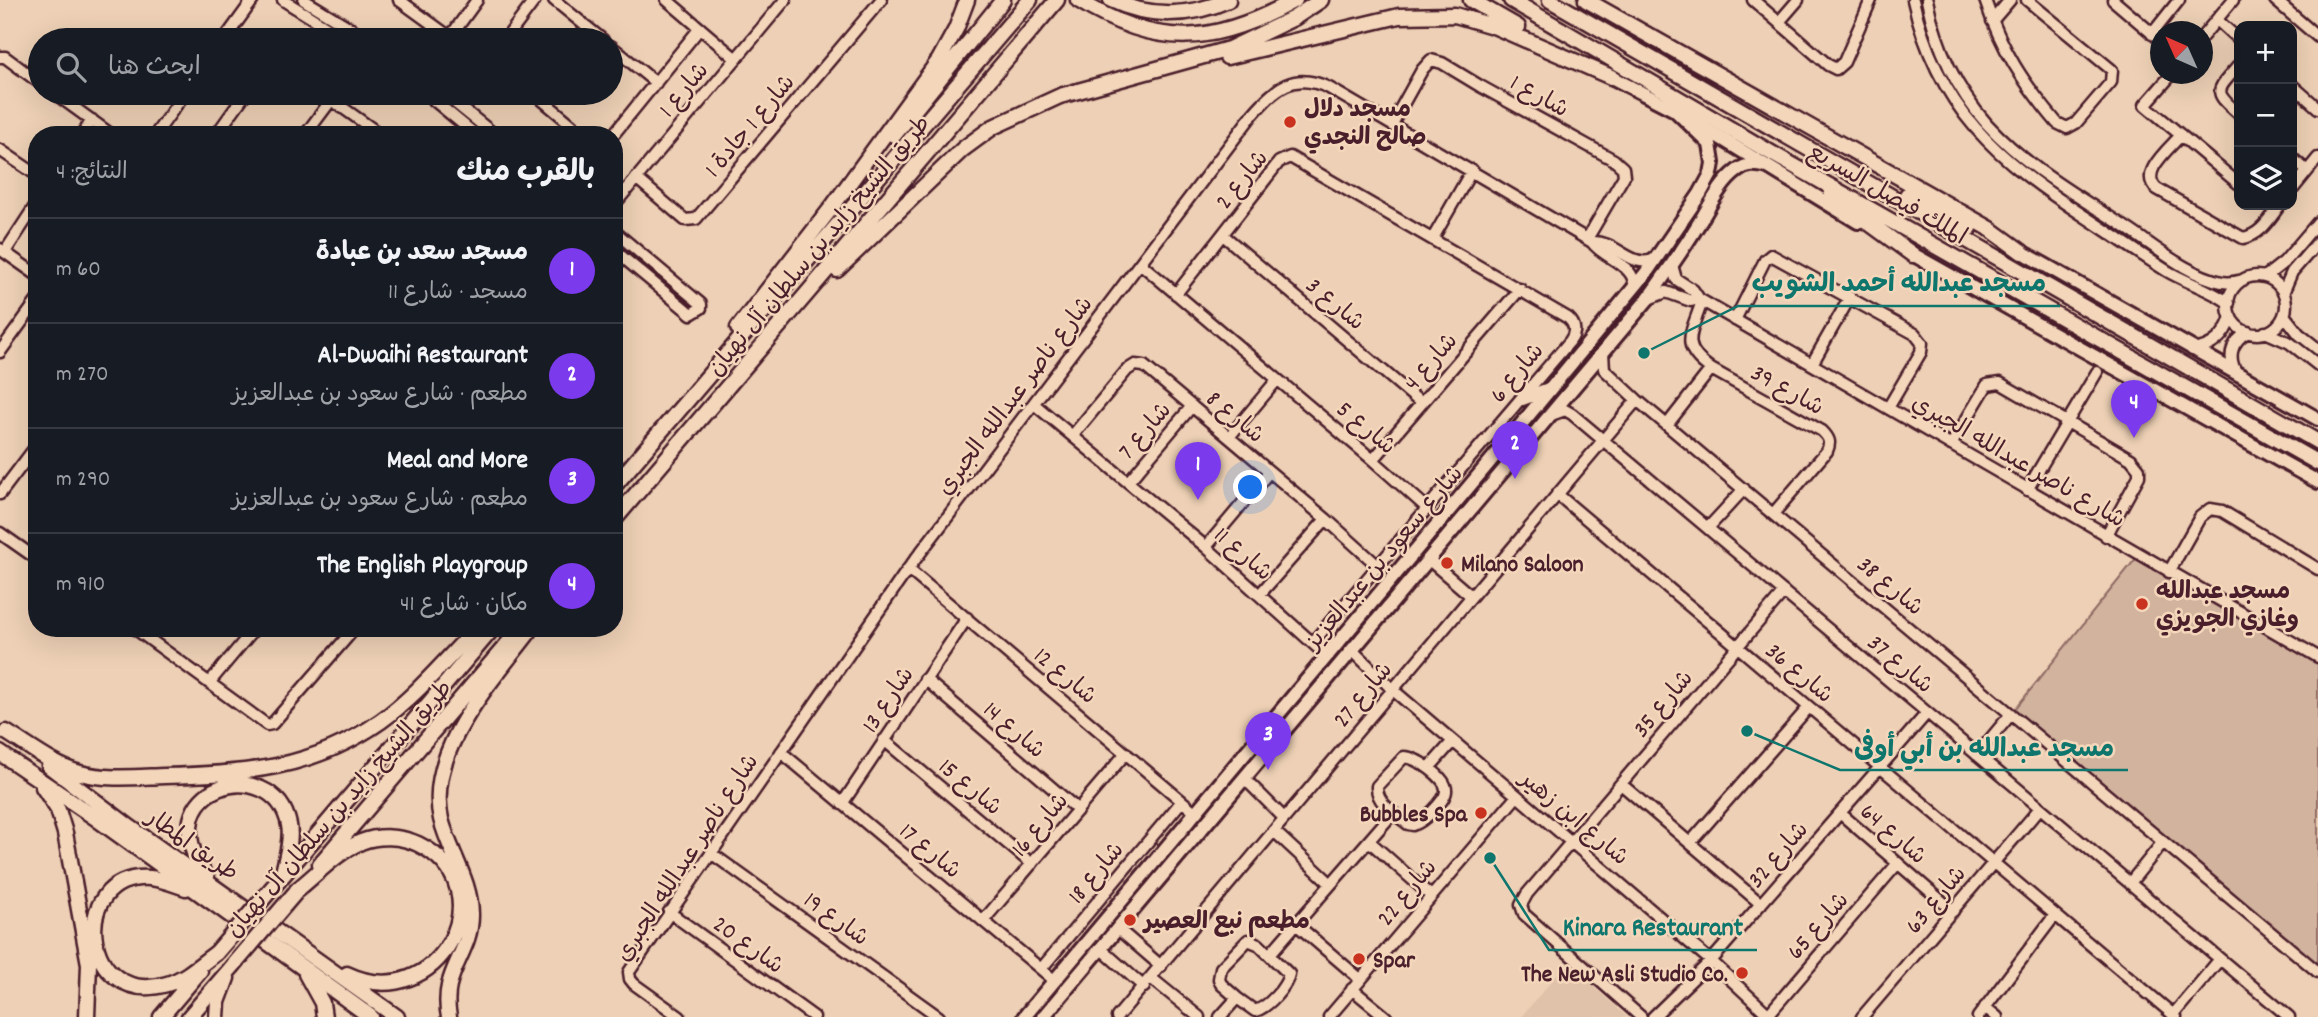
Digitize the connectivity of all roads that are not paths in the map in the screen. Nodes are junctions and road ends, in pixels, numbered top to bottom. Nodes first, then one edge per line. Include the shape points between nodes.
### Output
1 (253, 0) edge
2 (283, 0) edge
3 (304, 0) edge
4 (398, 0) edge
5 (477, 0) edge
6 (535, 0) edge
7 (554, 0) edge
8 (667, 0) edge
9 (785, 0) edge
10 (881, 0) edge
11 (967, 0) edge
12 (1003, 0) edge
13 (1030, 0) edge
14 (1058, 0) edge
15 (1078, 0) edge
16 (1228, 0) edge
17 (1295, 0) edge
18 (1321, 0) edge
19 (1471, 0) edge
20 (1511, 0) edge
21 (1550, 0) edge
22 (1586, 0) edge
23 (1753, 0) edge
24 (1798, 0) edge
25 (1871, 0) edge
26 (1913, 0) edge
27 (1927, 0) edge
28 (1985, 0) edge
29 (2010, 0) edge
30 (2027, 0) edge
31 (2113, 0) edge
32 (2179, 0) edge
33 (2233, 0) edge
34 (2275, 0) edge
35 (1114, 1) edge
36 (2288, 4) edge
37 (2217, 20) junction
38 (1992, 21) junction
39 (2166, 21) edge
40 (1779, 22) junction
41 (2213, 25) edge
42 (233, 28) edge
43 (329, 28) edge
44 (350, 28) edge
45 (435, 28) edge
46 (457, 28) edge
47 (514, 28) edge
48 (588, 28) edge
49 (700, 28) junction
50 (2150, 32) edge
51 (2234, 35) edge
52 (2318, 37) edge
53 (623, 56) edge
54 (0, 58) edge
55 (735, 58) junction
56 (2234, 71) edge
57 (28, 74) edge
58 (1611, 77) junction
59 (656, 83) junction
60 (2163, 84) edge
61 (2297, 89) edge
62 (1060, 96) junction
63 (71, 105) edge
64 (176, 105) edge
65 (237, 105) edge
66 (327, 105) edge
67 (340, 105) edge
68 (440, 105) edge
69 (458, 105) edge
70 (548, 105) edge
71 (2318, 107) edge
72 (1675, 110) junction
73 (2234, 110) edge
74 (92, 120) junction
75 (1392, 124) junction
76 (88, 126) edge
77 (100, 126) edge
78 (161, 126) edge
79 (222, 126) edge
80 (311, 126) edge
81 (369, 126) edge
82 (465, 126) edge
83 (484, 126) edge
84 (573, 126) edge
85 (620, 126) edge
86 (2181, 135) junction
87 (0, 150) edge
88 (1822, 156) junction
89 (2318, 158) edge
90 (1770, 160) junction
91 (2297, 162) edge
92 (28, 170) edge
93 (1472, 170) junction
94 (2307, 171) junction
95 (636, 178) junction
96 (2234, 180) edge
97 (2297, 184) edge
98 (623, 194) edge
99 (832, 207) junction
100 (2276, 210) edge
101 (28, 215) edge
102 (1685, 218) junction
103 (2318, 222) edge
104 (1698, 227) junction
105 (1223, 235) junction
106 (623, 238) edge
107 (1433, 238) junction
108 (1590, 240) junction
109 (2318, 242) edge
110 (2, 250) edge
111 (2022, 252) junction
112 (1913, 255) joint
113 (623, 257) edge
114 (1655, 260) junction
115 (1141, 264) junction
116 (1672, 265) junction
117 (28, 269) edge
118 (2265, 277) junction
119 (2243, 280) junction
120 (1520, 289) junction
121 (1634, 289) junction
122 (1176, 293) junction
123 (2283, 293) junction
124 (1850, 297) junction
125 (1647, 300) junction
126 (1701, 300) junction
127 (2228, 303) junction
128 (28, 313) edge
129 (2284, 314) junction
130 (786, 317) junction
131 (1568, 317) joint
132 (2231, 317) junction
133 (1735, 320) junction
134 (2248, 332) junction
135 (2265, 332) junction
136 (2318, 349) edge
137 (2192, 350) junction
138 (0, 352) edge
139 (1602, 353) junction
140 (1812, 364) junction
141 (2318, 365) edge
142 (1711, 369) junction
143 (2098, 372) dead end
144 (2239, 375) junction
145 (704, 380) junction
146 (1277, 380) junction
147 (1553, 387) junction
148 (1522, 399) junction
149 (1637, 400) junction
150 (1421, 403) junction
151 (1034, 404) junction
152 (1192, 406) junction
153 (1888, 408) junction
154 (1551, 415) junction
155 (2318, 419) edge
156 (2068, 422) junction
157 (1667, 425) junction
158 (1519, 427) junction
159 (1073, 435) junction
160 (1229, 437) junction
161 (1602, 439) junction
162 (2318, 442) edge
163 (1951, 445) junction
164 (28, 455) edge
165 (26, 458) joint
166 (1373, 460) junction
167 (2318, 463) edge
168 (1269, 472) junction
169 (623, 475) edge
170 (1478, 477) junction
171 (1128, 482) junction
172 (1494, 482) junction
173 (2318, 482) edge
174 (1744, 489) junction
175 (2027, 490) junction
176 (0, 494) edge
177 (1557, 494) junction
178 (1427, 508) junction
179 (623, 509) edge
180 (1773, 514) junction
181 (1326, 519) junction
182 (1708, 528) junction
183 (0, 533) edge
184 (2106, 536) junction
185 (1206, 547) junction
186 (28, 553) edge
187 (1428, 559) junction
188 (1378, 566) junction
189 (908, 569) junction
190 (2318, 569) edge
191 (2169, 572) junction
192 (1784, 592) junction
193 (1260, 594) junction
194 (1471, 596) junction
195 (967, 618) junction
196 (248, 637) edge
197 (347, 637) edge
198 (468, 637) edge
199 (485, 637) edge
200 (513, 637) edge
201 (525, 637) edge
202 (148, 638) edge
203 (1313, 642) junction
204 (1738, 647) junction
205 (1352, 650) junction
206 (1327, 656) junction
207 (2318, 657) edge
208 (925, 679) junction
209 (209, 682) junction
210 (1393, 690) junction
211 (1809, 707) junction
212 (1927, 713) junction
213 (2011, 714) junction
214 (3, 730) edge
215 (884, 740) junction
216 (1453, 741) junction
217 (781, 752) junction
218 (1126, 753) junction
219 (3, 755) edge
220 (1977, 755) junction
221 (1880, 767) junction
222 (1429, 768) junction
223 (1244, 778) junction
224 (1621, 784) junction
225 (1517, 796) junction
226 (1182, 801) junction
227 (842, 804) junction
228 (2040, 807) junction
229 (1078, 810) junction
230 (1196, 813) junction
231 (1394, 813) junction
232 (1840, 813) junction
233 (1284, 818) junction
234 (1274, 831) junction
235 (1369, 841) junction
236 (1572, 842) junction
237 (2163, 842) junction
238 (1690, 843) junction
239 (711, 853) junction
240 (1898, 863) junction
241 (1993, 863) junction
242 (1032, 864) junction
243 (281, 878) junction
244 (2130, 883) junction
245 (1331, 884) junction
246 (205, 888) junction
247 (1130, 890) junction
248 (296, 892) junction
249 (1431, 896) junction
250 (1141, 900) junction
251 (1121, 902) junction
252 (1761, 904) junction
253 (1953, 911) junction
254 (669, 912) junction
255 (1129, 914) junction
256 (2055, 915) junction
257 (983, 921) junction
258 (1296, 924) junction
259 (1117, 928) junction
260 (1100, 948) junction
261 (217, 952) junction
262 (1270, 954) junction
263 (300, 956) junction
264 (2220, 959) junction
265 (1711, 961) junction
266 (1161, 966) junction
267 (232, 967) junction
268 (1041, 970) junction
269 (2318, 972) edge
270 (1360, 979) junction
271 (1054, 980) junction
272 (1148, 982) junction
273 (1352, 989) junction
274 (1237, 998) junction
275 (1985, 1007) junction
276 (802, 1013) edge
277 (1769, 1016) edge
278 (2175, 1016) edge
279 (87, 1017) edge
280 (161, 1017) edge
281 (189, 1017) edge
282 (217, 1017) edge
283 (324, 1017) edge
284 (371, 1017) edge
285 (397, 1017) edge
286 (449, 1017) edge
287 (680, 1017) edge
288 (814, 1017) edge
289 (939, 1017) edge
290 (1024, 1017) edge
291 (1044, 1017) edge
292 (1117, 1017) edge
293 (1199, 1017) edge
294 (1220, 1017) edge
295 (1329, 1017) edge
296 (1386, 1017) edge
297 (1641, 1017) edge
298 (1653, 1017) edge
299 (1863, 1017) edge
300 (1978, 1017) edge
301 (1997, 1017) edge
302 (2288, 1017) edge

1 - 42 street
2 - 43 street
3 - 44 street
4 - 45 street
5 - 46 street
6 - 47 street
7 - 48 street
8 - 49 street
9 - 55 street, شارع 1
10 - 95 street, شارع 1 جادة 1 via 696,219 685,220
11 - 99 highway via 939,60
12 - 99 highway
13 - 145 highway, طريق الشيخ زايد بن سلطان آل نهيان
14 - 130 highway, طريق الشيخ زايد بن سلطان آل نهيان
15 - 17 highway via 1122,25 1180,36 1235,29
16 - 35 highway via 1192,12 1164,14
18 - 62 highway via 1229,49
19 - 58 highway
20 - 90 highway, الملك فيصل السريع
21 - 88 highway, الملك فيصل السريع
22 - 111 highway via 1989,228
23 - 40 street
24 - 40 street
25 - 40 street via 1844,62 1836,69
26 - 127 street via 1926,46 1946,88 1995,151 2115,237
27 - 119 street via 1939,43 1957,81 1987,124 2014,149 2174,260 2219,281
28 - 38 street
29 - 38 street
30 - 38 street via 2112,70 2111,82 2076,123 2062,126 2036,99
31 - 50 street
32 - 39 street
33 - 37 street
34 - 36 street
36 - 52 street
37 - 41 street
37 - 51 street
49 - 55 street
49 - 59 street
53 - 59 street
54 - 57 street
55 - 95 street, شارع 1
56 - 73 street via 2219,93
58 - 62 highway via 1496,27 1455,15 1427,14 1399,16
58 - 72 main road, الملك فيصل السريع
59 - 85 street
60 - 86 street via 2145,105
61 - 71 street
62 - 130 highway via 993,127 963,149
63 - 74 street
64 - 78 street
65 - 79 street
66 - 80 street
67 - 81 street
68 - 82 street
69 - 83 street
70 - 84 street
72 - 90 main road, الملك فيصل السريع
72 - 102 main road, شارع سعود بن عبدالعزيز via 1710,144 1713,153 1710,174
74 - 76 street
74 - 77 street
75 - 93 street, شارع ناصر عبدالله الجبري
75 - 108 street, شارع 1 via 1431,60 1614,160 1624,176
75 - 115 street, شارع ناصر عبدالله الجبري via 1315,81 1297,81 1273,91
86 - 96 street
86 - 100 street via 2152,169 2151,183 2243,238 2259,231
87 - 92 street
88 - 111 highway
88 - 162 highway, الملك فيصل السريع
89 - 94 street
90 - 104 main road, شارع سعود بن عبدالعزيز via 1735,172
90 - 112 highway
90 - 167 highway, الملك فيصل السريع
91 - 94 street
93 - 107 street
93 - 108 street, شارع ناصر عبدالله الجبري
94 - 97 street
95 - 98 street, شارع 1
99 - 145 highway via 751,310
101 - 110 street
102 - 104 main road via 1693,217
102 - 114 main road, شارع سعود بن عبدالعزيز
103 - 118 street
104 - 116 main road, شارع سعود بن عبدالعزيز
105 - 107 street, شارع 2 via 1279,162 1290,157
105 - 122 street, شارع 2
105 - 150 street, شارع 3
106 - 113 street via 702,304 698,311 691,314
107 - 120 street, شارع 2
108 - 114 street, شارع ناصر عبدالله الجبري via 1639,262
108 - 121 street, شارع ناصر عبدالله الجبري via 1632,274
109 - 123 street via 2292,272
110 - 117 street
111 - 137 main road
112 - 173 main road, الملك فيصل السريع
114 - 121 main road, شارع سعود بن عبدالعزيز
115 - 122 street, شارع 5
115 - 151 street, شارع ناصر عبدالله الجبري
116 - 125 main road, شارع سعود بن عبدالعزيز
116 - 126 street, شارع ناصر عبدالله الجبري via 1676,279
118 - 119 street
118 - 123 street
119 - 127 street
120 - 131 street, شارع 2
120 - 150 street, شارع 4
121 - 147 main road, شارع سعود بن عبدالعزيز
122 - 146 street, شارع 5
123 - 129 street
124 - 133 street via 1771,255
124 - 140 street
124 - 153 street via 1915,334 1922,343
125 - 126 street, شارع ناصر عبدالله الجبري via 1666,292
125 - 139 main road, شارع سعود بن عبدالعزيز
126 - 133 street, شارع ناصر عبدالله الجبري
126 - 142 street, شارع 39 via 1690,348
127 - 132 street
128 - 138 street
129 - 135 street via 2277,326
129 - 136 street
130 - 179 highway, طريق الشيخ زايد بن سلطان آل نهيان
131 - 148 street, شارع 6 via 1574,327 1572,339
132 - 134 street
132 - 137 street via 2217,340
133 - 140 street, شارع ناصر عبدالله الجبري
134 - 135 street
134 - 144 street via 2236,341 2231,354
135 - 141 street via 2290,343
137 - 144 main road
139 - 149 street, شارع 38 via 1604,369
139 - 154 main road, شارع سعود بن عبدالعزيز
140 - 153 street, شارع ناصر عبدالله الجبري
142 - 157 street
142 - 180 street, شارع 39 via 1829,437 1827,451
143 - 156 street
144 - 155 main road
145 - 169 highway, طريق الشيخ زايد بن سلطان آل نهيان
146 - 160 street
146 - 166 street, شارع 5
147 - 148 main road
147 - 158 main road, شارع سعود بن عبدالعزيز
148 - 178 street, شارع 6
149 - 157 street, شارع 38
149 - 161 street, شارع 27
150 - 166 street, شارع 4
151 - 159 street, شارع 11
151 - 189 street, شارع ناصر عبدالله الجبري
152 - 159 street, شارع 8 via 1144,366 1135,365
152 - 160 street, شارع 8
152 - 171 street, شارع 7
153 - 163 street, شارع ناصر عبدالله الجبري
154 - 161 street, شارع 37 via 1568,411
154 - 172 main road, شارع سعود بن عبدالعزيز
156 - 163 street via 1994,382 1987,385
156 - 175 street
156 - 184 street via 2131,459 2139,469
157 - 174 street, شارع 38
158 - 170 main road, شارع سعود بن عبدالعزيز
158 - 172 main road via 1517,439 1493,467
159 - 171 street, شارع 11
160 - 168 street, شارع 8
161 - 177 street, شارع 27
161 - 182 street, شارع 37
163 - 175 street, شارع ناصر عبدالله الجبري
164 - 165 street
165 - 176 street
166 - 178 street, شارع 5
168 - 181 street, شارع 8
168 - 185 street
170 - 172 main road
170 - 206 main road, شارع سعود بن عبدالعزيز
171 - 185 street, شارع 11
172 - 187 main road, شارع سعود بن عبدالعزيز
174 - 180 street, شارع 38
174 - 182 street
175 - 184 street, شارع ناصر عبدالله الجبري
177 - 194 street, شارع 27
177 - 204 street, شارع 36
178 - 188 street, شارع 6
180 - 213 street, شارع 38
181 - 188 street, شارع 8
181 - 193 street
182 - 192 street, شارع 37
183 - 186 street
184 - 191 street, شارع ناصر عبدالله الجبري
185 - 193 street, شارع 11
187 - 194 street
187 - 205 main road, شارع سعود بن عبدالعزيز
188 - 203 street, شارع 6
189 - 195 street, شارع 12
189 - 217 street, شارع ناصر عبدالله الجبري
190 - 191 street via 2222,511 2210,509 2200,517
191 - 207 street, شارع ناصر عبدالله الجبري
192 - 204 street, شارع 35
192 - 212 street, شارع 37
193 - 203 street, شارع 11
194 - 210 street, شارع 27
195 - 208 street, شارع 13
195 - 218 street, شارع 12
196 - 209 street
197 - 209 street via 272,724 267,725
198 - 214 highway via 379,723 319,754 265,770 105,778 64,767
199 - 243 highway, طريق الشيخ زايد بن سلطان آل نهيان
200 - 248 highway, طريق الشيخ زايد بن سلطان آل نهيان
201 - 286 highway via 463,722 443,770 441,818 471,911 468,938 449,983
202 - 209 street
203 - 206 street, شارع 11
204 - 211 street, شارع 36
204 - 224 street, شارع 35
205 - 210 street, شارع ابن زهير
205 - 223 main road, شارع سعود بن عبدالعزيز
206 - 230 main road, شارع سعود بن عبدالعزيز
208 - 215 street, شارع 13
208 - 229 street, شارع 14
210 - 216 street, شارع ابن زهير
210 - 233 street, شارع 27
211 - 221 street, شارع 36
211 - 238 street
212 - 220 street, شارع 37
212 - 221 street, شارع 32
213 - 220 street
213 - 237 street, شارع 38
214 - 246 highway, طريق المطار
215 - 227 street, شارع 13
215 - 242 street, شارع 15
216 - 222 street
216 - 225 street, شارع ابن زهير
217 - 227 street, شارع 17
217 - 239 street, شارع ناصر عبدالله الجبري
218 - 226 street, شارع 12
218 - 229 street, شارع 16
219 - 246 highway, طريق المطار
219 - 279 highway via 43,787 58,810 89,964
220 - 228 street, شارع 37
221 - 232 street, شارع 32
221 - 241 street, شارع 36
222 - 231 street via 1444,783 1444,797 1419,824 1408,824
222 - 231 street via 1415,758 1404,757 1377,786 1377,796
223 - 233 street
223 - 250 main road, شارع سعود بن عبدالعزيز
224 - 236 street, شارع 35
224 - 238 street
225 - 236 street, شارع ابن زهير
225 - 249 street, شارع 22
226 - 230 street, شارع 12
226 - 268 street, شارع 18
227 - 257 street, شارع 17
228 - 241 street, شارع 63
228 - 244 street, شارع 37
229 - 242 street, شارع 16
230 - 247 main road, شارع سعود بن عبدالعزيز
231 - 235 street
232 - 240 street, شارع 64
232 - 252 street, شارع 32
233 - 234 street, شارع 27
234 - 245 street
234 - 266 street, شارع 27
235 - 245 street
235 - 249 street
236 - 265 street, شارع ابن زهير
236 - 297 street, شارع 35 via 1527,894 1521,905 1524,914
237 - 244 street
237 - 269 street, شارع 38
238 - 252 street
239 - 254 street, شارع ناصر عبدالله الجبري
239 - 289 street, شارع 19
240 - 253 street, شارع 64
240 - 277 street, شارع 65
241 - 253 street, شارع 63
241 - 256 street, شارع 36
242 - 257 street, شارع 16
243 - 246 highway via 290,833 282,808 263,790 232,784 203,799 189,828 192,853
243 - 261 highway, طريق الشيخ زايد بن سلطان آل نهيان, bridge
244 - 264 street, شارع 37
245 - 258 street
246 - 261 highway via 149,878 117,887 101,903 93,939 102,962 117,976 145,986 174,982
246 - 263 highway, طريق المطار
247 - 250 main road via 1133,898
247 - 251 main road, شارع سعود بن عبدالعزيز
248 - 263 highway via 359,843 399,838 430,851 444,865 461,910 457,933 443,958 409,981 382,985 358,980
248 - 267 highway, طريق الشيخ زايد بن سلطان آل نهيان, bridge
249 - 270 street, شارع 22
250 - 255 main road, شارع سعود بن عبدالعزيز
251 - 255 main road via 1129,906
251 - 271 main road, شارع سعود بن عبدالعزيز
252 - 265 street, شارع 32
253 - 299 street, شارع 63
254 - 276 street, شارع 20
254 - 287 street, شارع ناصر عبدالله الجبري via 629,972 634,984
255 - 259 main road, شارع سعود بن عبدالعزيز
256 - 275 street
256 - 278 street, شارع 36
257 - 268 street, شارع 17
258 - 262 street
258 - 270 street
259 - 260 main road, شارع سعود بن عبدالعزيز
259 - 266 street
260 - 272 street
260 - 291 main road, شارع سعود بن عبدالعزيز
261 - 280 highway, طريق الشيخ زايد بن سلطان آل نهيان
262 - 274 street via 1286,969 1287,982 1259,1010
262 - 274 street via 1248,940 1221,968 1221,984
263 - 283 highway
263 - 284 highway, طريق المطار
263 - 285 highway, طريق المطار
264 - 278 street
264 - 302 street, شارع 37
265 - 277 street, شارع ابن زهير
265 - 298 street, شارع 32
266 - 272 street, شارع 27
267 - 281 highway, طريق الشيخ زايد بن سلطان آل نهيان
267 - 282 highway
268 - 271 street, شارع 17
270 - 273 street, شارع 22
271 - 290 main road, شارع سعود بن عبدالعزيز
272 - 292 street, شارع 27
272 - 293 street
273 - 295 street, شارع 22
273 - 296 street
274 - 294 street
275 - 300 street
275 - 301 street
276 - 288 street, شارع 20

